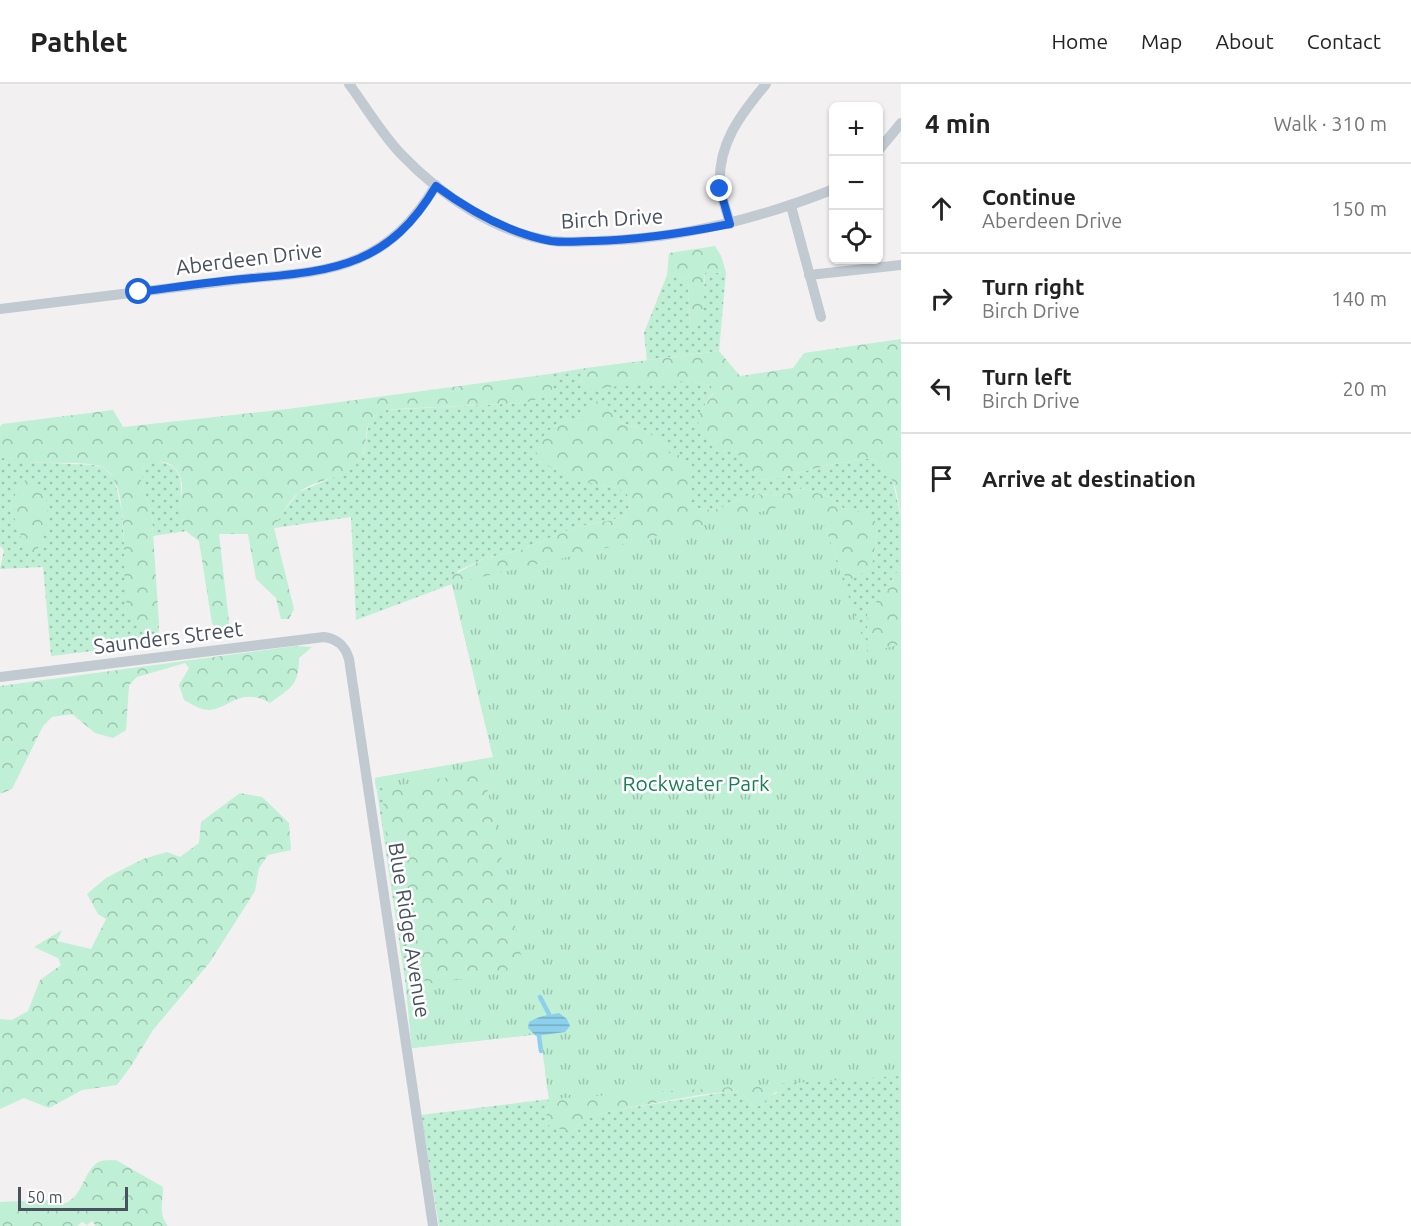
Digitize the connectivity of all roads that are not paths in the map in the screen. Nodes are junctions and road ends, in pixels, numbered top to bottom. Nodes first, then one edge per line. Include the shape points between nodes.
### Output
1 (350, 84) edge
2 (766, 84) edge
3 (901, 123) edge
4 (883, 146) edge
5 (436, 186) junction
6 (829, 191) edge
7 (791, 206) junction
8 (730, 224) junction
9 (901, 265) edge
10 (809, 275) junction
11 (0, 309) edge
12 (821, 317) dead end
13 (339, 642) joint
14 (0, 677) edge
15 (433, 1226) edge

1 - 5 street, Birch Drive via 393,145
2 - 8 street via 742,112 723,150 720,189
3 - 4 street
5 - 8 street, Birch Drive via 481,215 524,234 553,241 661,236
5 - 11 street, Aberdeen Drive via 406,227 356,261 288,276
6 - 7 street, Birch Drive
7 - 8 street, Birch Drive
7 - 10 street
9 - 10 street
10 - 12 street
13 - 14 street, Saunders Street via 324,637
13 - 15 street, Blue Ridge Avenue via 349,659

